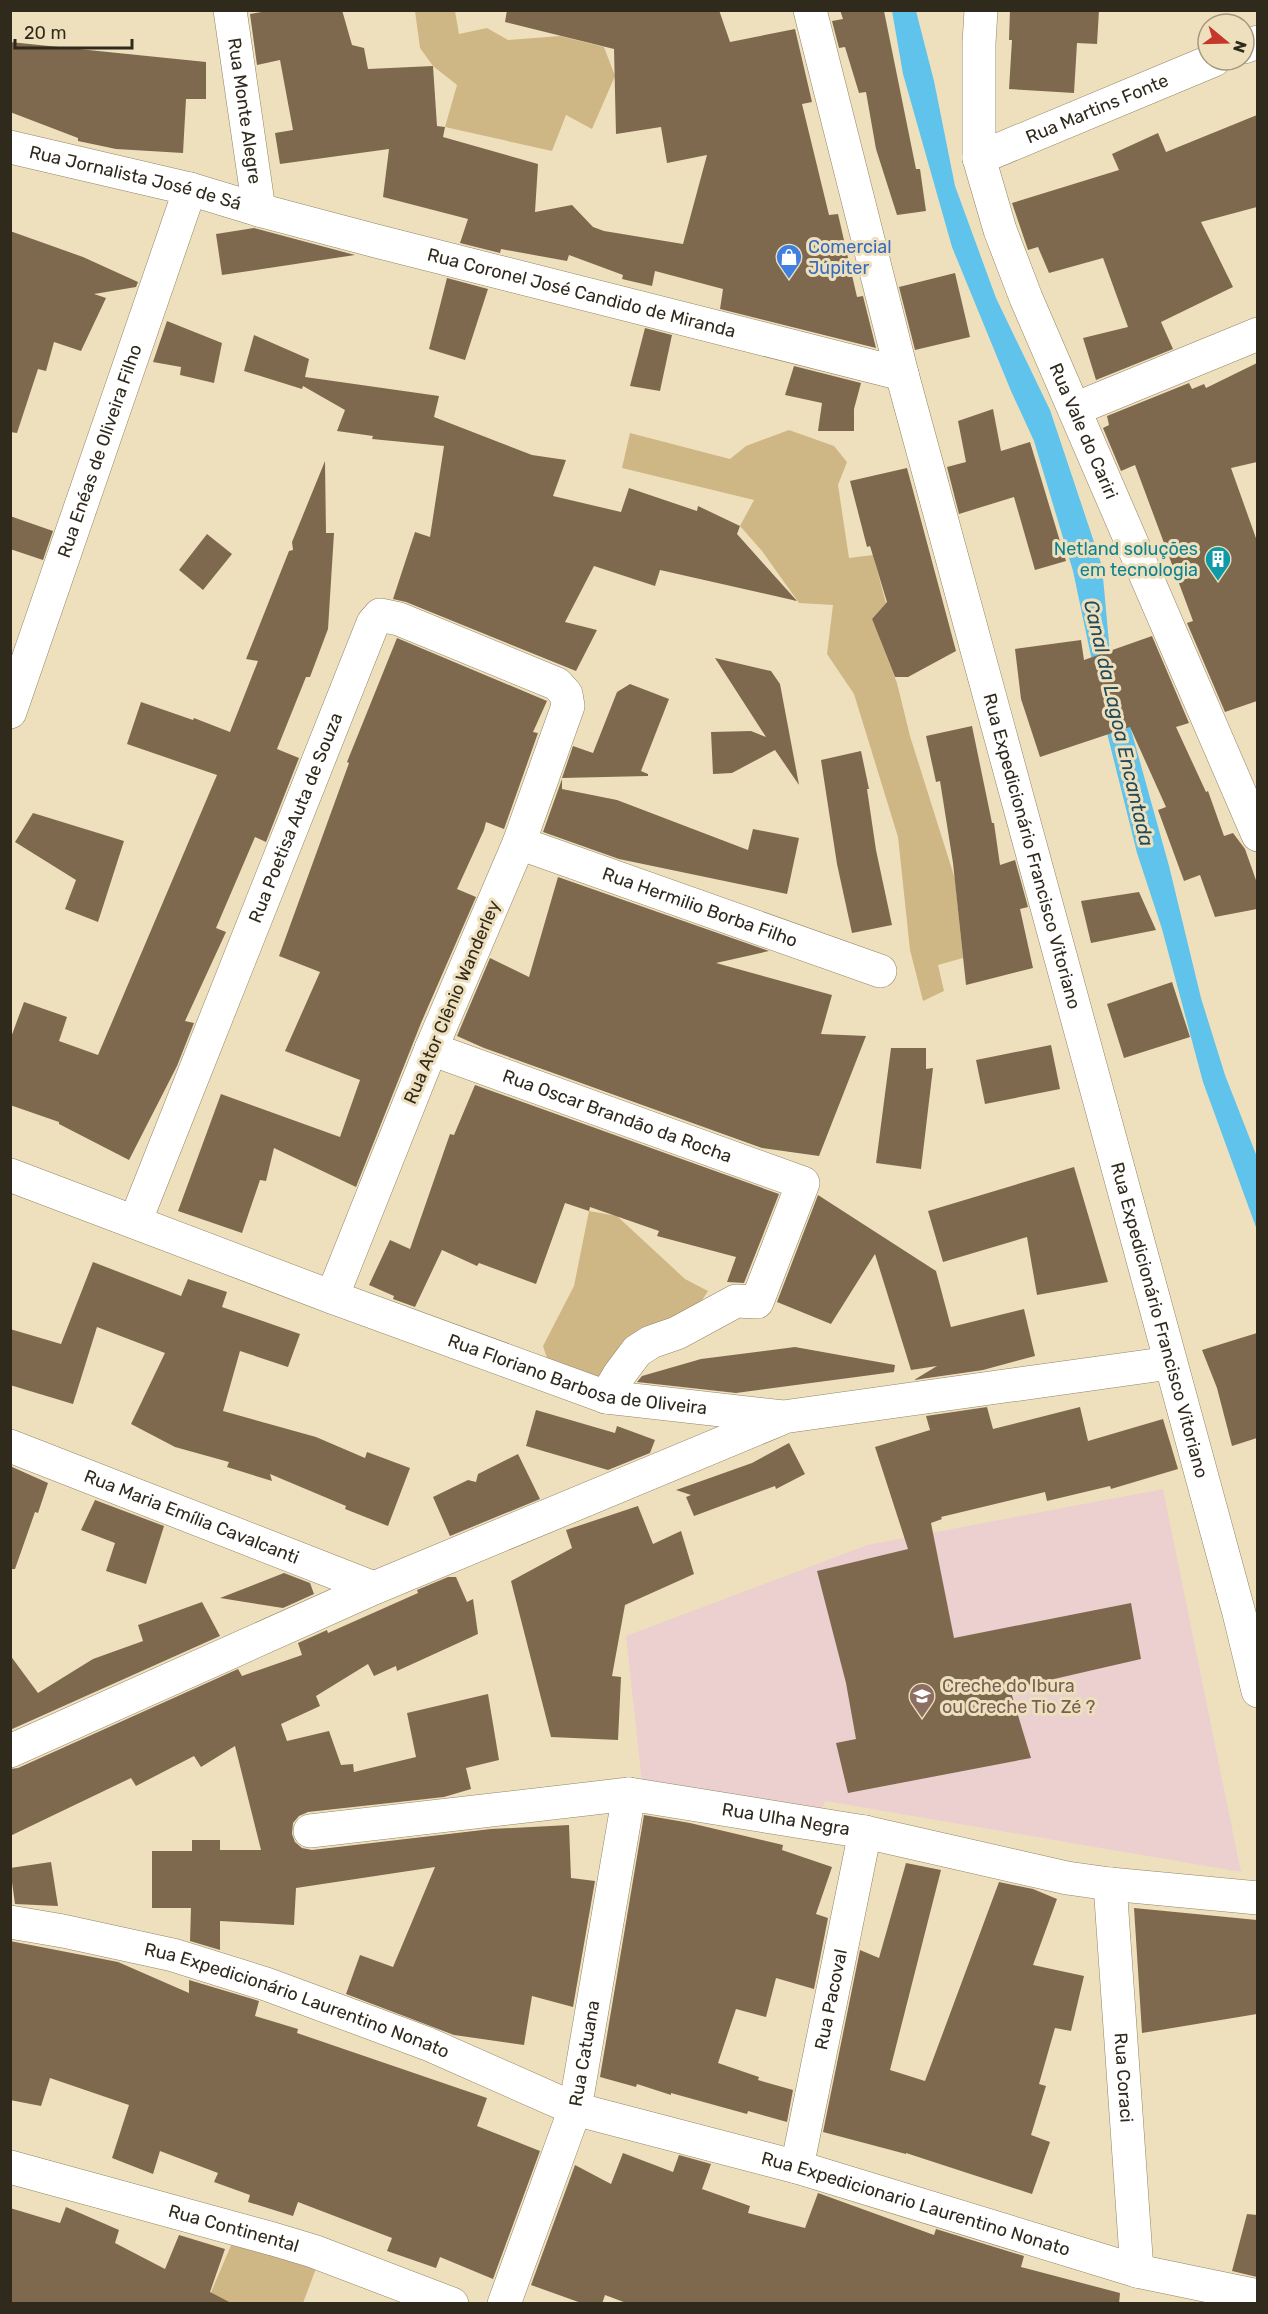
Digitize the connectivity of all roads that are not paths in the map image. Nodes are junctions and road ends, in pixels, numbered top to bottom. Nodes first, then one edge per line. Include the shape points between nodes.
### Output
1 (230, 10) edge
2 (810, 10) edge
3 (981, 10) edge
4 (1196, 68) edge
5 (10, 147) edge
6 (979, 158) junction
7 (190, 189) junction
8 (259, 210) junction
9 (1257, 334) edge
10 (902, 374) junction
11 (1075, 409) junction
12 (568, 706) joint
13 (10, 712) edge
14 (1257, 835) edge
15 (519, 843) junction
16 (880, 971) dead end
17 (431, 1049) junction
18 (10, 1175) edge
19 (135, 1222) junction
20 (332, 1297) junction
21 (1170, 1363) junction
22 (606, 1397) junction
23 (783, 1417) junction
24 (10, 1446) edge
25 (374, 1588) junction
26 (1257, 1691) edge
27 (10, 1751) edge
28 (629, 1794) junction
29 (310, 1831) dead end
30 (865, 1832) junction
31 (1110, 1884) junction
32 (1257, 1898) edge
33 (10, 1922) edge
34 (574, 2109) junction
35 (10, 2167) edge
36 (797, 2167) junction
37 (1137, 2271) junction
38 (1257, 2295) edge
39 (452, 2304) edge
40 (504, 2304) edge

1 - 8 street, Rua Monte Alegre
2 - 10 street, Rua Expedicionário Francisco Vitoriano
3 - 6 street, Rua Vale do Cariri
4 - 6 street, Rua Martins Fonte
5 - 7 street, Rua Jornalista José de Sá
6 - 11 street, Rua Vale do Cariri via 1000,230 1026,298
7 - 8 street, Rua Jornalista José de Sá
7 - 13 street, Rua Enéas de Oliveira Filho
8 - 10 street, Rua Coronel José Candido de Miranda
9 - 11 street
10 - 21 street, Rua Expedicionário Francisco Vitoriano
11 - 14 street, Rua Vale do Cariri
12 - 15 street, Rua Ator Clênio Wanderley
12 - 19 street, Rua Poetisa Auta de Souza via 566,694 557,684 388,616 380,615 373,623
15 - 16 street, Rua Hermilio Borba Filho
15 - 17 street, Rua Ator Clênio Wanderley
17 - 20 street, Rua Ator Clênio Wanderley
17 - 22 street, Rua Oscar Brandão da Rocha via 803,1183 757,1302 736,1301 677,1333 651,1342 638,1351
18 - 19 street, Rua Floriano Barbosa de Oliveira
19 - 20 street, Rua Floriano Barbosa de Oliveira
20 - 22 street, Rua Floriano Barbosa de Oliveira
21 - 23 street, Rua Floriano Barbosa de Oliveira
21 - 26 street, Rua Expedicionário Francisco Vitoriano
22 - 23 street, Rua Floriano Barbosa de Oliveira
23 - 25 street
24 - 25 street, Rua Maria Emília Cavalcanti
25 - 27 street
28 - 29 street, Rua Ulha Negra
28 - 30 street, Rua Ulha Negra
28 - 34 street, Rua Catuana
30 - 31 street, Rua Ulha Negra via 1067,1878
30 - 36 street, Rua Pacoval
31 - 32 street, Rua Ulha Negra
31 - 37 street, Rua Coraci
33 - 34 street, Rua Expedicionário Laurentino Nonato via 173,1955 266,1984 428,2044
34 - 36 street, Rua Expedicionario Laurentino Nonato
34 - 40 street, Rua Catuana
35 - 39 street, Rua Continental via 273,2239
36 - 37 street, Rua Expedicionario Laurentino Nonato
37 - 38 street, Rua Expedicionario Laurentino Nonato

